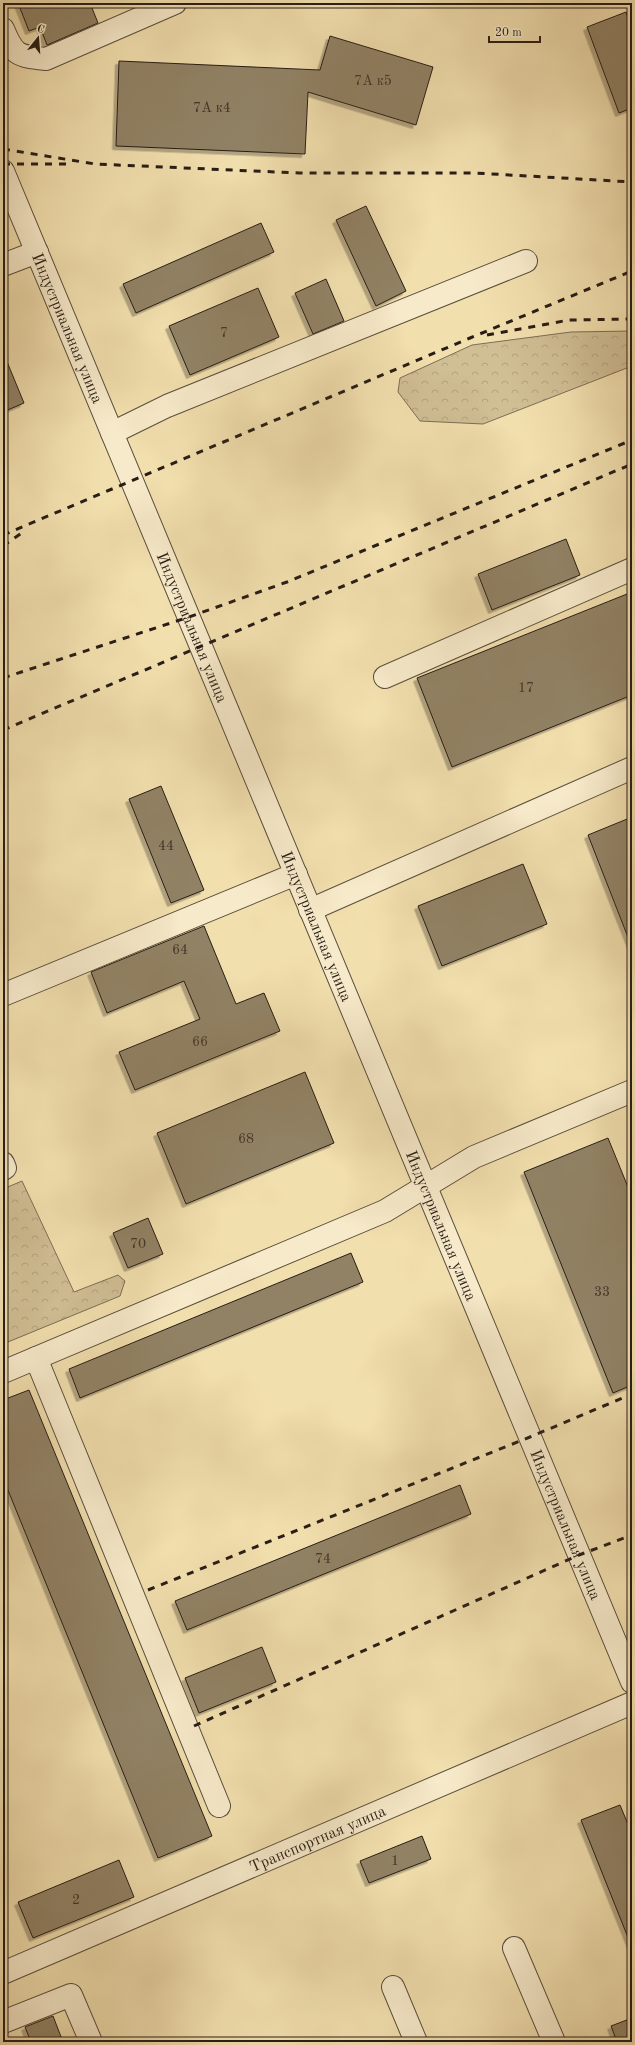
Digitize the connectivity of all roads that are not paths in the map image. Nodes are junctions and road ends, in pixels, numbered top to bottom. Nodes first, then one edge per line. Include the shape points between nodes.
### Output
1 (175, 3) edge
2 (137, 10) edge
3 (3, 29) edge
4 (3, 171) edge
5 (37, 252) junction
6 (526, 261) dead end
7 (3, 265) edge
8 (112, 433) junction
9 (632, 569) edge
10 (385, 677) dead end
11 (632, 768) edge
12 (296, 874) junction
13 (310, 910) junction
14 (3, 995) edge
15 (632, 1091) edge
16 (3, 1163) edge
17 (3, 1169) edge
18 (426, 1186) junction
19 (36, 1358) junction
20 (3, 1372) edge
21 (632, 1682) edge
22 (632, 1703) edge
23 (219, 1806) dead end
24 (514, 1948) dead end
25 (3, 1973) edge
26 (393, 1987) dead end
27 (3, 2022) edge
28 (91, 2042) edge
29 (416, 2042) edge
30 (554, 2042) edge

1 - 2 street
2 - 3 street via 46,59 24,57 11,48
4 - 5 street, Индустриальная улица
5 - 7 street
5 - 8 street, Индустриальная улица
6 - 8 street via 167,406
8 - 12 street, Индустриальная улица
9 - 10 street
11 - 13 street
12 - 13 street, Индустриальная улица
12 - 14 street
13 - 18 street, Индустриальная улица
15 - 18 street via 474,1157
16 - 17 street
18 - 19 street via 385,1211
18 - 21 street, Индустриальная улица
19 - 20 street
19 - 23 street
22 - 25 street, Транспортная улица
24 - 30 street
26 - 29 street
27 - 28 street via 70,1995

